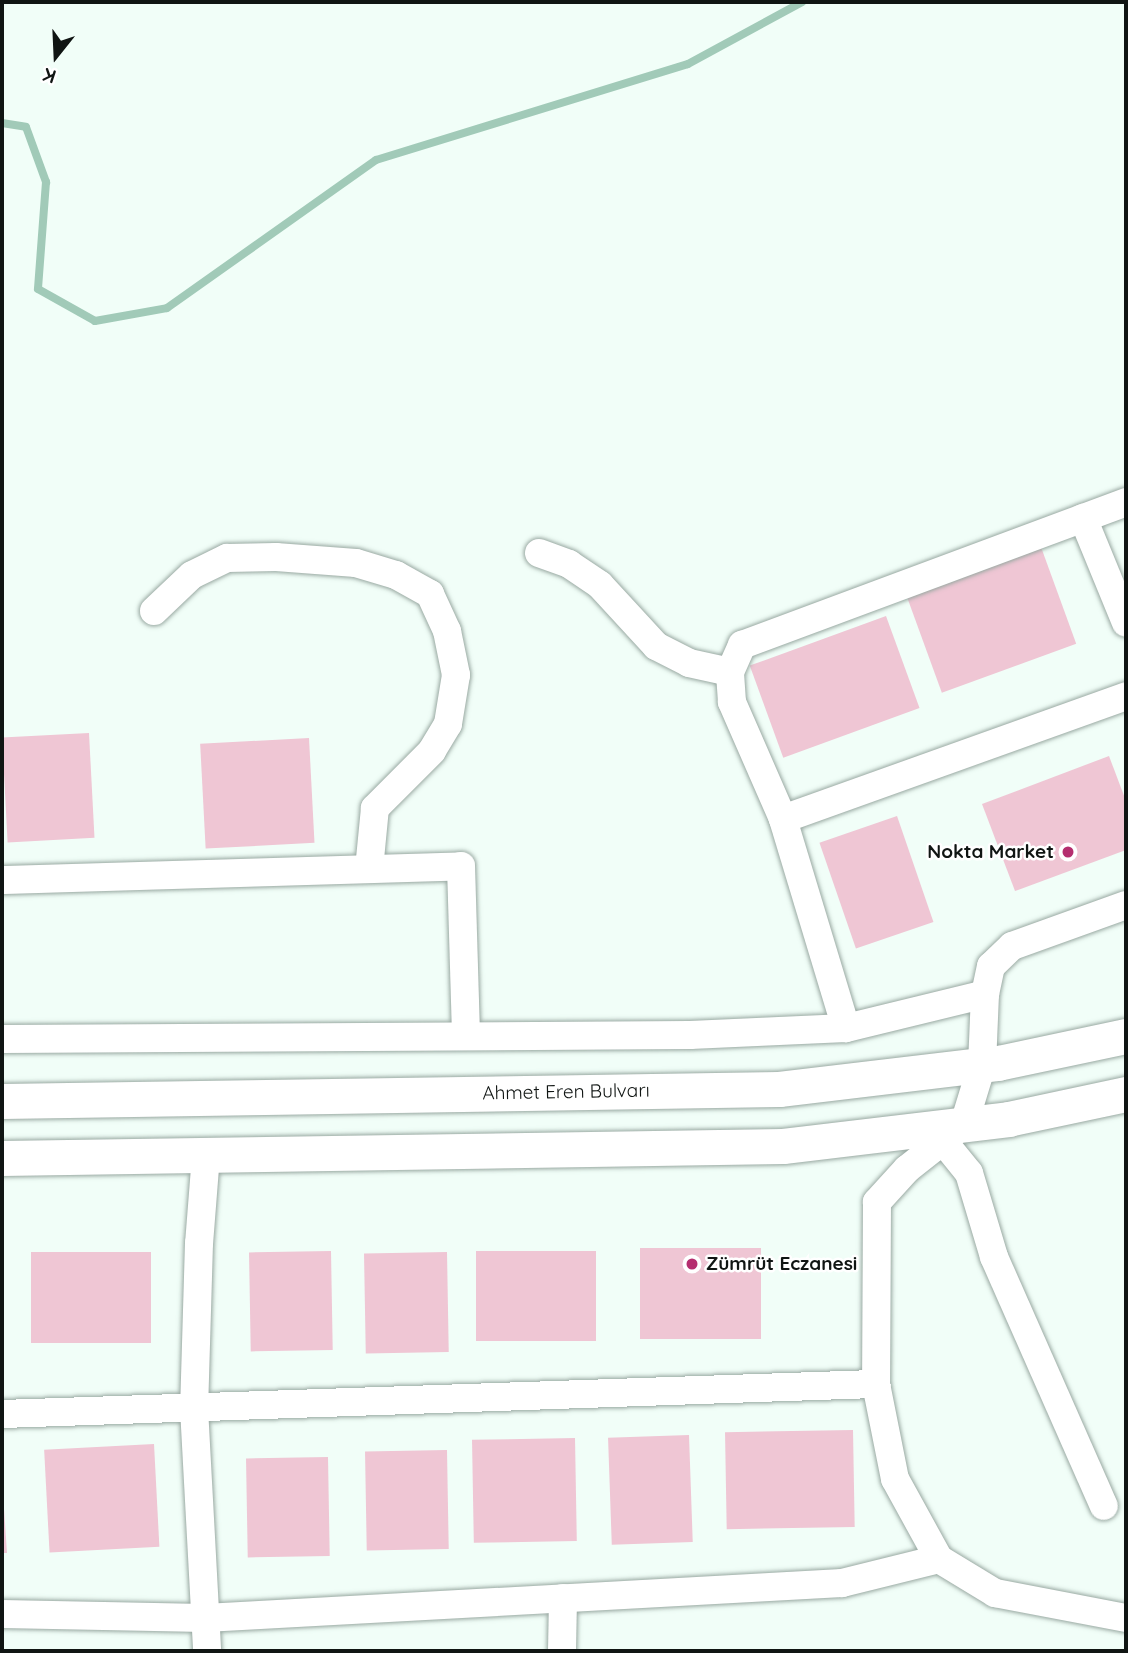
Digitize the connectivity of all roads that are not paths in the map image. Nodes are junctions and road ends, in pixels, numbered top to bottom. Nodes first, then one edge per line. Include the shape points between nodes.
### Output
1 (1126, 502) edge
2 (1083, 518) junction
3 (539, 553) dead end
4 (155, 611) dead end
5 (1126, 623) edge
6 (730, 672) junction
7 (1126, 696) edge
8 (783, 819) junction
9 (369, 869) junction
10 (2, 880) edge
11 (1126, 905) edge
12 (985, 994) junction
13 (846, 1028) junction
14 (466, 1036) junction
15 (1126, 1036) edge
16 (2, 1039) edge
17 (982, 1065) junction
18 (1126, 1094) edge
19 (2, 1101) edge
20 (954, 1133) junction
21 (206, 1155) junction
22 (2, 1158) edge
23 (876, 1384) junction
24 (194, 1408) junction
25 (2, 1414) edge
26 (1104, 1506) dead end
27 (939, 1559) junction
28 (563, 1598) junction
29 (2, 1614) edge
30 (205, 1618) junction
31 (1126, 1618) edge
32 (207, 1651) edge
33 (562, 1651) edge

1 - 2 street
2 - 5 street
2 - 6 street via 742,645
3 - 6 street via 569,564 600,585 656,646 689,663
4 - 9 street via 192,575 227,558 356,563 396,575 430,594 447,631 456,675 448,724 432,751 375,808
6 - 8 street via 732,702
7 - 8 street
8 - 13 street
9 - 10 street
9 - 14 street via 461,866
11 - 12 street via 1012,946 991,966
12 - 13 street
12 - 17 street
13 - 14 street via 690,1035
14 - 16 street
15 - 17 main road, Ahmet Eren Bulvarı
17 - 19 main road, Ahmet Eren Bulvarı via 779,1089
17 - 20 street
18 - 20 main road
20 - 21 main road via 783,1146
20 - 23 street via 907,1169 877,1202
20 - 26 street via 994,1256
21 - 22 main road
21 - 24 street
23 - 24 street
23 - 27 street via 895,1479
24 - 25 street
24 - 30 street
27 - 28 street via 842,1583
27 - 31 street via 995,1593
28 - 30 street
28 - 33 street
29 - 30 street
30 - 32 street

